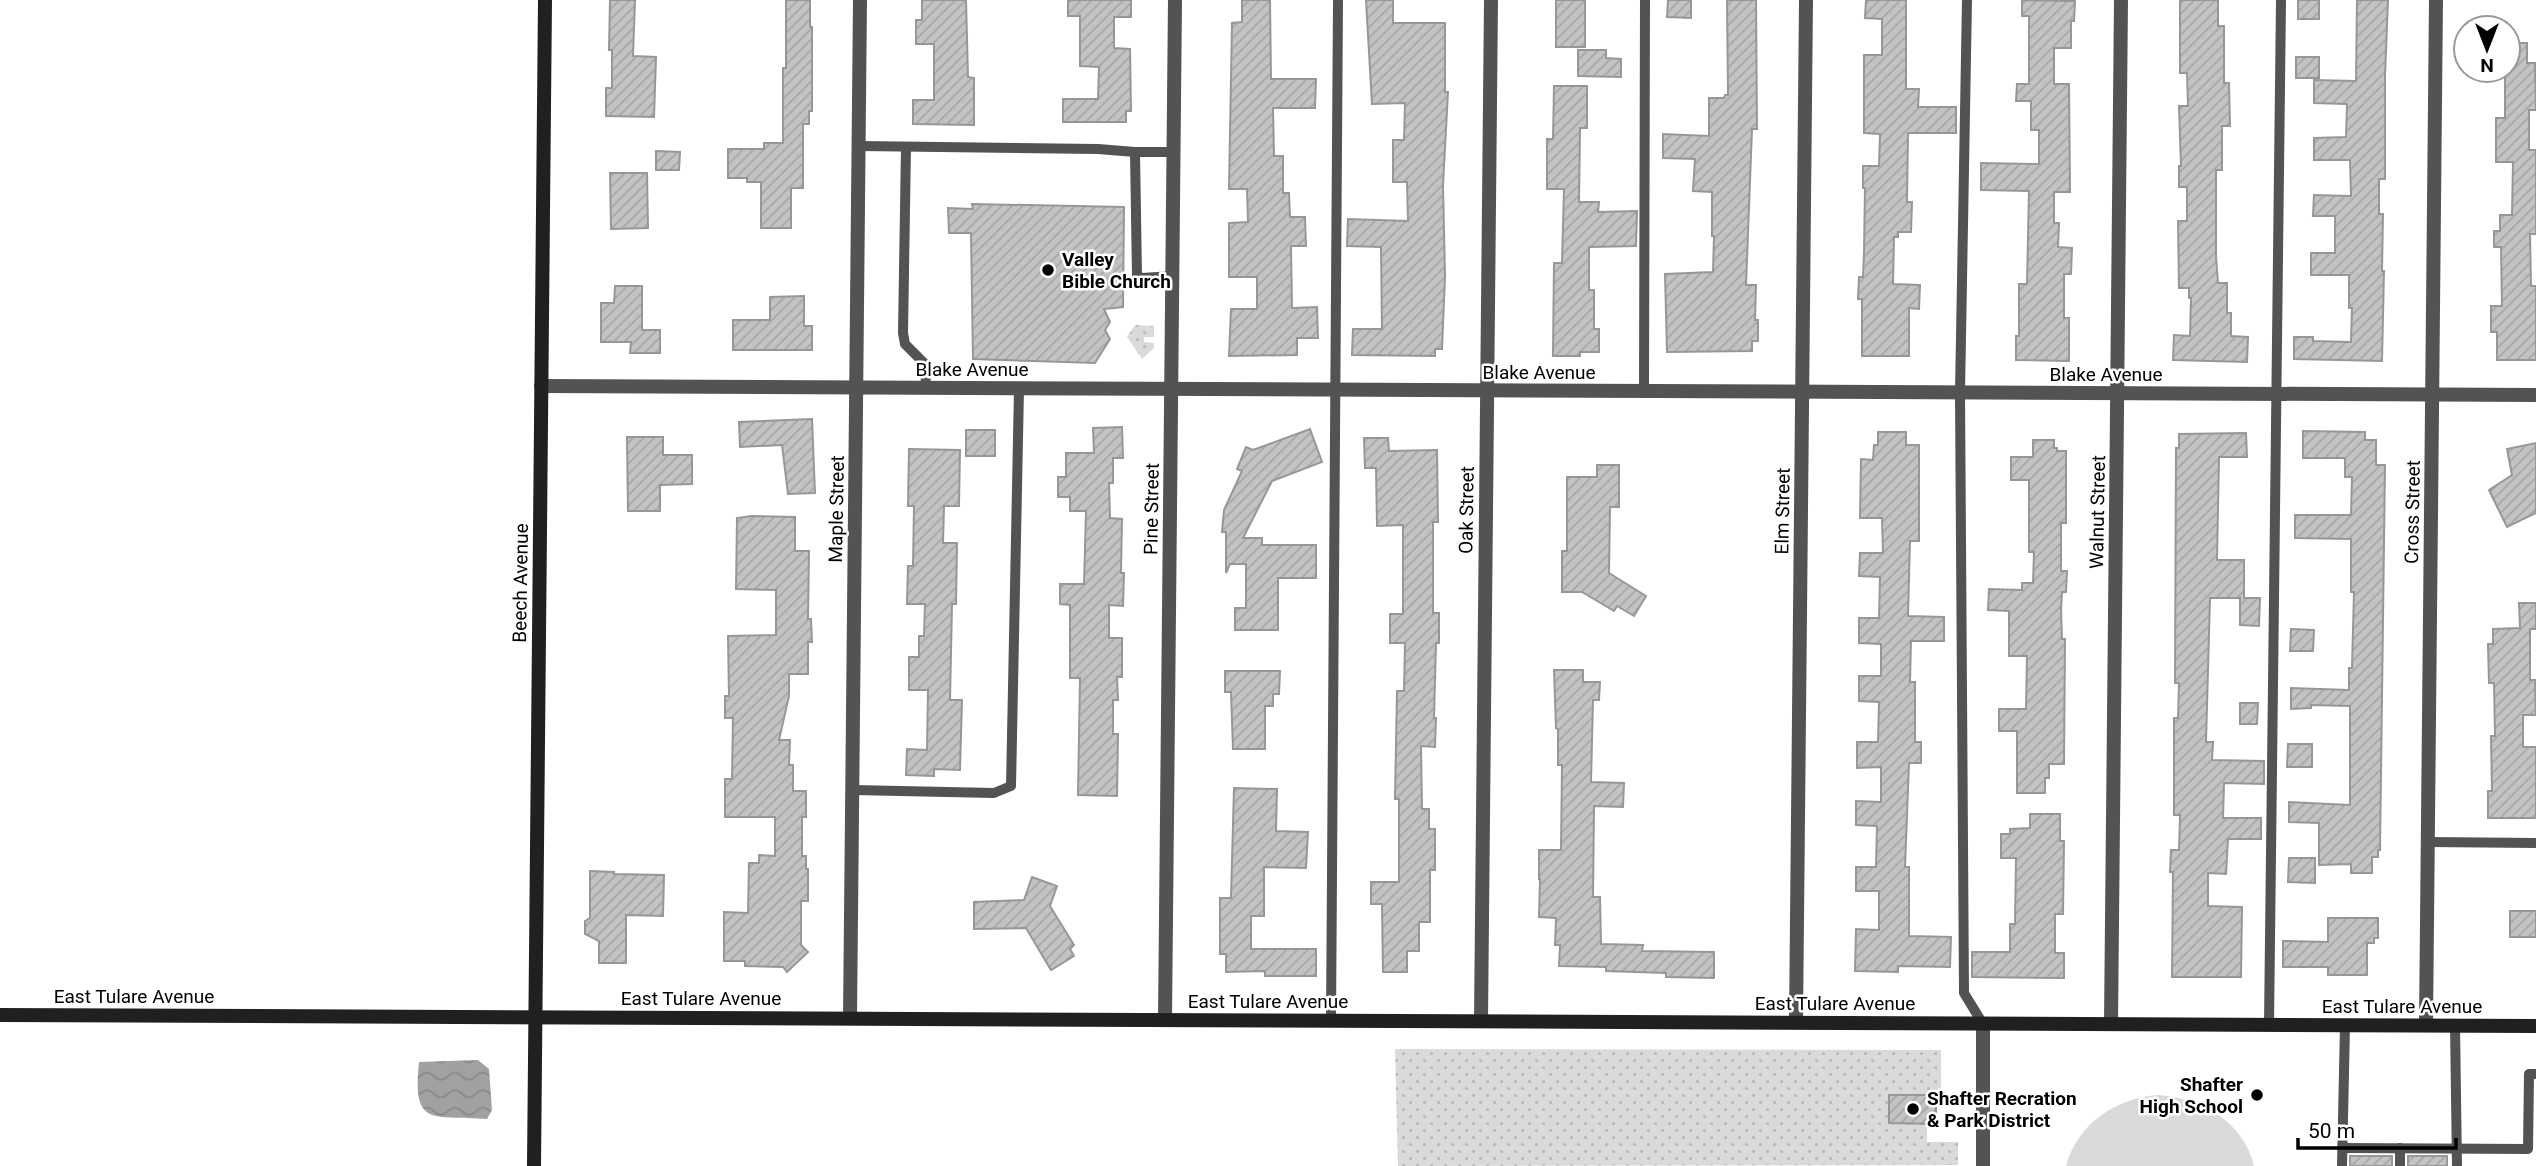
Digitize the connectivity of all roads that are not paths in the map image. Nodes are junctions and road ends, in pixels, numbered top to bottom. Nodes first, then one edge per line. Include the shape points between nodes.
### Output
1 (545, 0) edge
2 (860, 0) edge
3 (1175, 0) edge
4 (1338, 0) edge
5 (1491, 0) edge
6 (1645, 0) edge
7 (1806, 0) edge
8 (1967, 0) edge
9 (2121, 0) edge
10 (2281, 0) edge
11 (2436, 0) edge
12 (859, 146) junction
13 (906, 147) junction
14 (1135, 152) junction
15 (1173, 152) junction
16 (1173, 276) junction
17 (541, 386) junction
18 (857, 388) junction
19 (926, 388) junction
20 (1019, 388) junction
21 (1172, 389) junction
22 (1336, 390) junction
23 (1487, 391) junction
24 (1644, 391) junction
25 (1802, 392) junction
26 (1960, 393) junction
27 (2117, 393) junction
28 (2277, 394) junction
29 (2432, 395) junction
30 (2536, 395) edge
31 (853, 790) junction
32 (2428, 842) junction
33 (2536, 843) edge
34 (0, 1015) edge
35 (535, 1017) junction
36 (850, 1018) junction
37 (1166, 1019) junction
38 (1331, 1020) junction
39 (1481, 1021) junction
40 (1796, 1022) junction
41 (1983, 1024) junction
42 (2111, 1024) junction
43 (2269, 1025) junction
44 (2345, 1025) junction
45 (2426, 1025) junction
46 (2455, 1025) junction
47 (2536, 1026) edge
48 (2536, 1074) edge
49 (2342, 1148) junction
50 (2400, 1148) junction
51 (2456, 1148) junction
52 (534, 1166) edge
53 (1983, 1166) edge
54 (2342, 1166) edge
55 (2400, 1166) edge
56 (2457, 1166) edge

1 - 17 street, Beech Avenue
2 - 12 street, Maple Street
3 - 15 street, Pine Street
4 - 22 lane
5 - 23 street, Oak Street
6 - 24 lane
7 - 25 street, Elm Street
8 - 26 lane
9 - 27 street, Walnut Street
10 - 28 lane
11 - 29 street, Cross Street
12 - 13 lane
12 - 18 street, Maple Street
13 - 14 lane
13 - 19 lane via 903,333 905,344 925,363
14 - 15 lane
14 - 16 lane via 1137,276
15 - 16 street, Pine Street
16 - 21 street, Pine Street
17 - 18 street, Blake Avenue
17 - 35 street, Beech Avenue
18 - 19 street, Blake Avenue
18 - 31 street, Maple Street
19 - 20 street, Blake Avenue
20 - 21 street, Blake Avenue
20 - 31 lane via 1012,786 994,793
21 - 22 street, Blake Avenue
21 - 37 street, Pine Street
22 - 23 street, Blake Avenue
22 - 38 lane
23 - 24 street, Blake Avenue
23 - 39 street, Oak Street
24 - 25 street, Blake Avenue
25 - 26 street, Blake Avenue
25 - 40 street, Elm Street
26 - 27 street, Blake Avenue
26 - 41 lane via 1964,993
27 - 28 street, Blake Avenue
27 - 42 street, Walnut Street
28 - 29 street, Blake Avenue
28 - 43 lane
29 - 30 street, Blake Avenue
29 - 32 street, Cross Street
31 - 36 street, Maple Street
32 - 33 lane
32 - 45 street, Cross Street
34 - 35 street, East Tulare Avenue
35 - 36 street, East Tulare Avenue
35 - 52 street, Beech Avenue
36 - 37 street, East Tulare Avenue
37 - 38 street, East Tulare Avenue
38 - 39 street, East Tulare Avenue
39 - 40 street, East Tulare Avenue
40 - 41 street, East Tulare Avenue
41 - 42 street, East Tulare Avenue
41 - 53 street
42 - 43 street, East Tulare Avenue
43 - 44 street, East Tulare Avenue
44 - 45 street, East Tulare Avenue
44 - 49 lane
45 - 46 street, East Tulare Avenue
46 - 47 street, East Tulare Avenue
46 - 51 lane
48 - 51 lane via 2529,1074 2528,1149
49 - 50 lane
49 - 54 lane
50 - 51 lane
50 - 55 lane
51 - 56 lane

